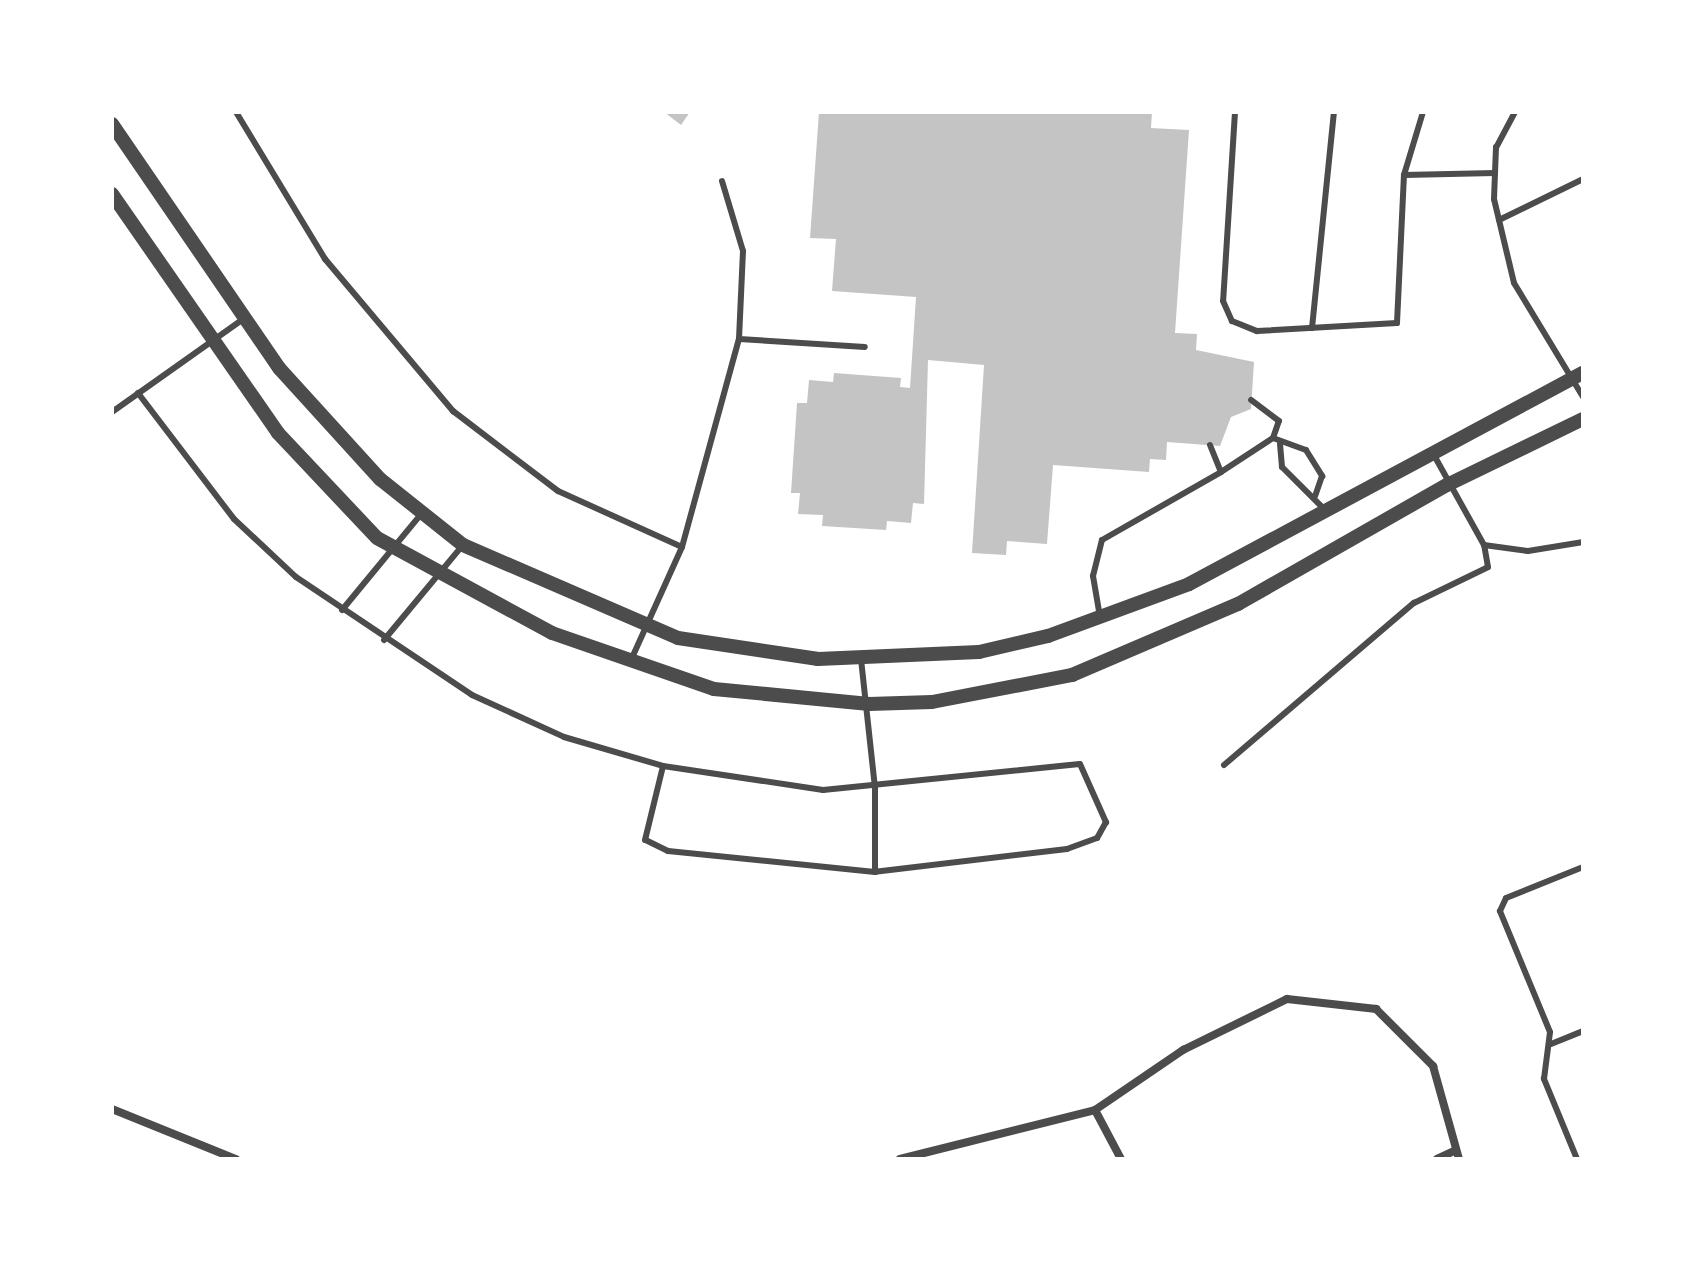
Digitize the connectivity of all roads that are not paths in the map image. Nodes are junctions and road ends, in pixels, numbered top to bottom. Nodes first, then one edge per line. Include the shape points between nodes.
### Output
1 (236, 112) edge
2 (1235, 112) edge
3 (1334, 112) edge
4 (1423, 112) edge
5 (1515, 112) edge
6 (112, 124) edge
7 (1495, 173) junction
8 (1404, 175) junction
9 (1583, 179) edge
10 (722, 181) dead end
11 (112, 194) edge
12 (1499, 220) junction
13 (245, 318) junction
14 (1312, 328) junction
15 (739, 339) junction
16 (211, 345) junction
17 (865, 347) dead end
18 (1578, 375) edge
19 (138, 393) junction
20 (1583, 397) edge
21 (1251, 400) dead end
22 (112, 412) edge
23 (1583, 419) edge
24 (1273, 438) junction
25 (1280, 444) junction
26 (1210, 445) dead end
27 (1431, 448) junction
28 (1221, 472) junction
29 (1447, 485) junction
30 (1315, 496) junction
31 (1325, 510) junction
32 (421, 514) junction
33 (1583, 542) edge
34 (463, 545) junction
35 (1484, 545) junction
36 (682, 547) junction
37 (395, 548) junction
38 (441, 576) junction
39 (342, 610) junction
40 (1100, 618) junction
41 (648, 628) junction
42 (384, 640) junction
43 (861, 659) junction
44 (629, 663) junction
45 (869, 704) junction
46 (1224, 765) dead end
47 (663, 766) junction
48 (875, 788) junction
49 (1583, 867) edge
50 (875, 872) junction
51 (1583, 1031) edge
52 (1551, 1044) junction
53 (112, 1109) edge
54 (1095, 1110) junction
55 (1457, 1155) edge
56 (236, 1159) edge
57 (900, 1159) edge
58 (1121, 1159) edge
59 (1437, 1159) edge
60 (1577, 1159) edge

1 - 36 lane via 325,259 453,411 558,491
2 - 14 lane via 1223,301 1232,321 1257,331
3 - 14 lane
4 - 8 lane
5 - 7 lane via 1496,147
6 - 13 street
7 - 8 lane
7 - 12 lane
8 - 14 lane via 1397,323
9 - 12 lane
10 - 15 lane via 743,251
11 - 16 street
12 - 18 lane via 1514,283
13 - 16 lane
13 - 32 street via 336,436
15 - 17 lane
15 - 36 lane
16 - 19 lane
16 - 37 street via 278,433
18 - 20 lane
18 - 27 street
19 - 22 lane
19 - 39 lane via 234,519
21 - 24 lane via 1279,421
23 - 29 street
24 - 25 lane
24 - 28 lane
25 - 30 lane via 1282,467 1298,490
25 - 30 lane via 1306,450 1322,476
26 - 28 lane
27 - 29 lane
27 - 31 street
28 - 40 lane via 1102,540 1093,576
29 - 35 lane
29 - 45 street via 1238,604 1072,675 946,700
30 - 31 lane
31 - 40 street via 1189,584
32 - 34 street
32 - 37 lane
33 - 35 lane via 1528,551
34 - 38 lane
34 - 41 street
35 - 46 lane via 1488,567 1414,603
36 - 41 lane
37 - 38 street
37 - 39 lane
38 - 42 lane
38 - 44 street via 552,633
39 - 42 lane
40 - 43 street via 979,652
41 - 43 street via 804,657
41 - 44 lane
42 - 47 lane via 472,695 564,737
43 - 45 lane
44 - 45 street via 714,689
45 - 48 lane
47 - 48 lane via 823,790
47 - 50 lane via 645,840 656,848
48 - 50 lane
48 - 50 lane via 1080,764 1106,822 1097,838 1067,849
49 - 52 lane via 1502,904
51 - 52 lane
52 - 60 lane via 1544,1079
53 - 56 street
54 - 55 street via 1183,1050 1287,999 1376,1009 1433,1066
54 - 57 street
54 - 58 street
55 - 59 street

